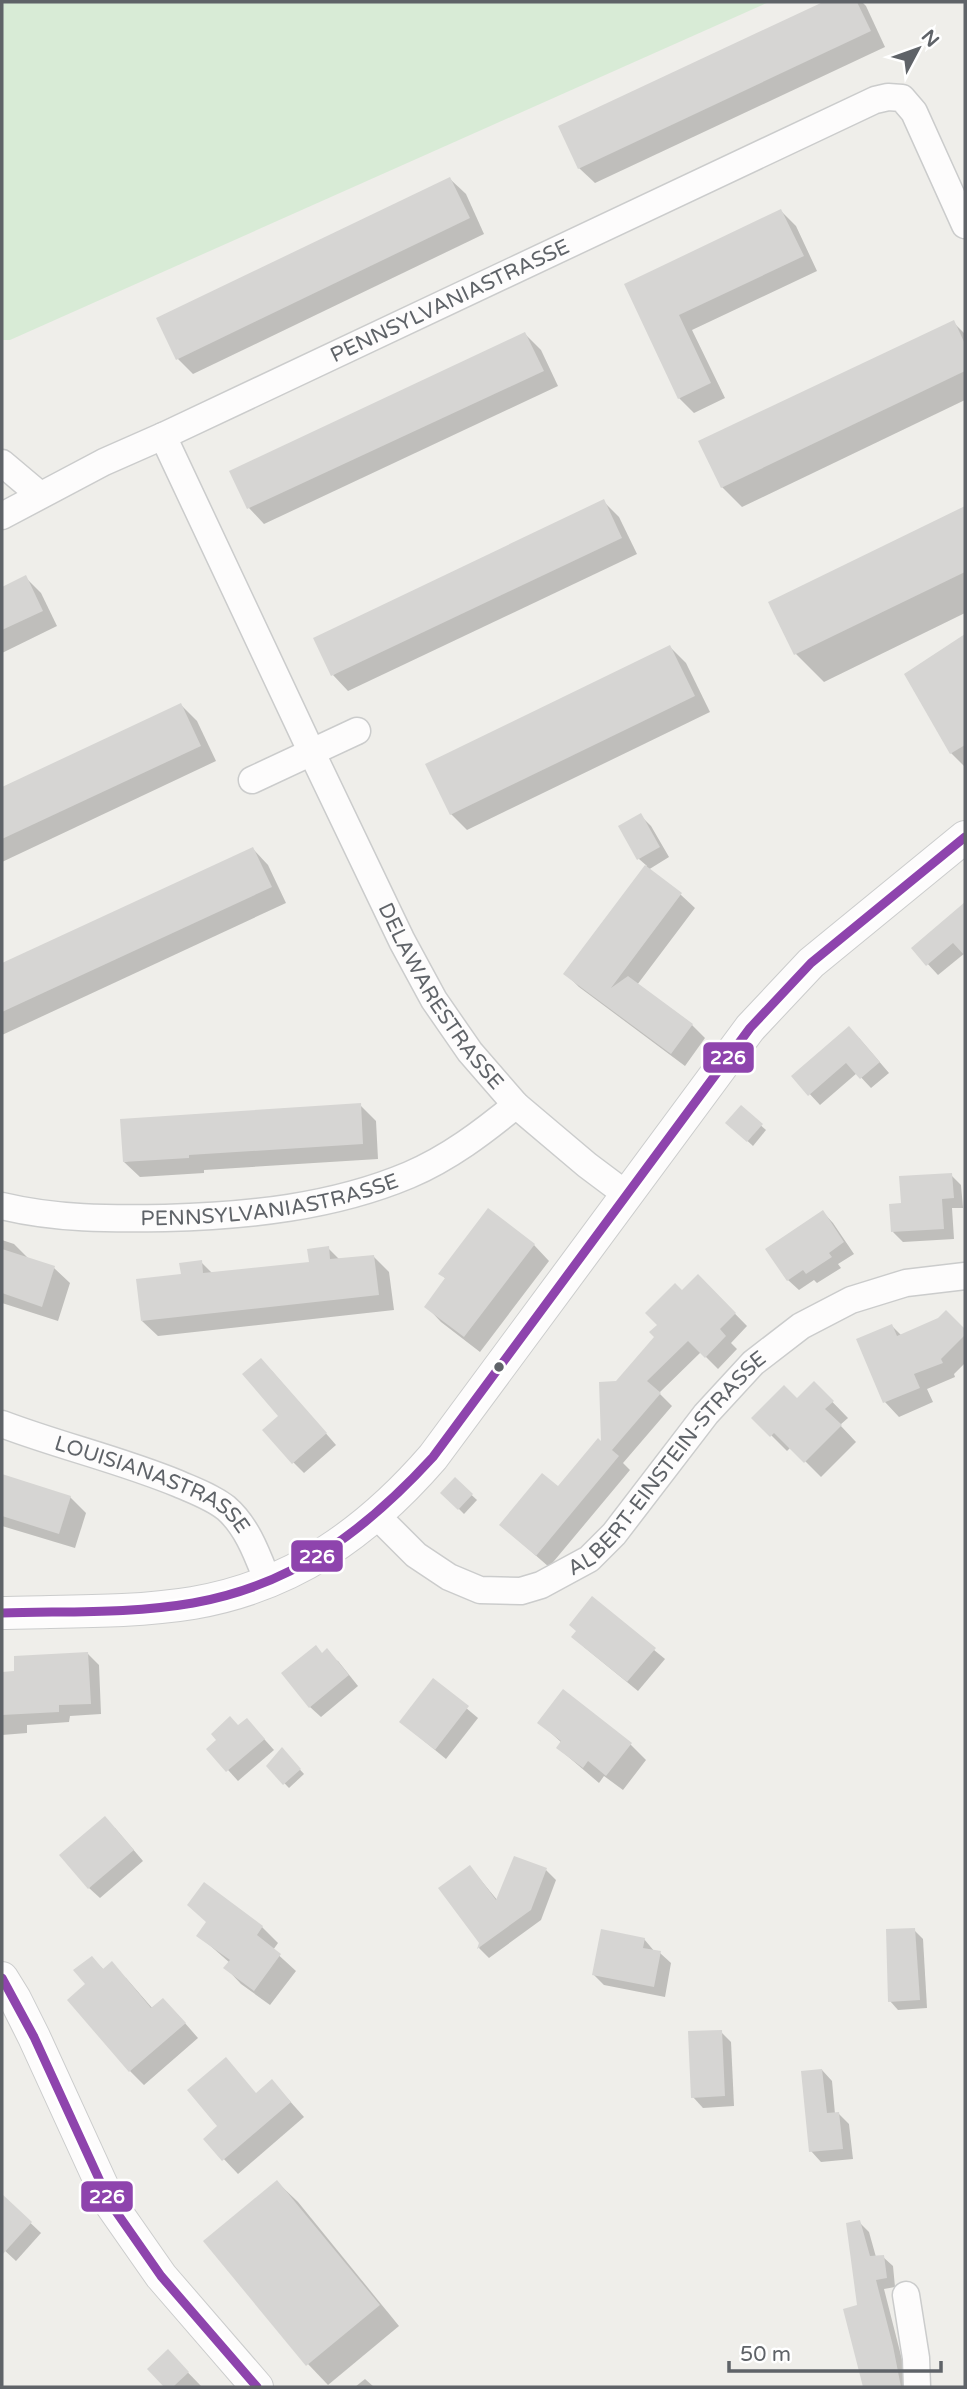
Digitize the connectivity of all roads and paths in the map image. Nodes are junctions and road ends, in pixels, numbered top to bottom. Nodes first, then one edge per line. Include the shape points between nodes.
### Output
1 (965, 225) edge
2 (163, 436) junction
3 (2, 463) edge
4 (40, 495) junction
5 (2, 516) edge
6 (357, 731) dead end
7 (312, 753) junction
8 (252, 780) dead end
9 (965, 837) edge
10 (516, 1105) junction
11 (627, 1195) junction
12 (2, 1206) edge
13 (965, 1276) edge
14 (2, 1424) edge
15 (377, 1516) junction
16 (268, 1582) junction
17 (2, 1613) edge
18 (2, 1978) edge
19 (906, 2295) dead end
20 (257, 2387) edge
21 (917, 2387) edge

1 - 2 street, PENNSYLVANIASTRASSE via 914,112 902,98 875,100
2 - 4 street, PENNSYLVANIASTRASSE
2 - 7 street, DELAWARESTRASSE
3 - 4 street
4 - 5 street, PENNSYLVANIASTRASSE
6 - 7 street
7 - 8 street
7 - 10 street, DELAWARESTRASSE via 433,1000
9 - 11 street via 782,992 750,1028
10 - 11 street, DELAWARESTRASSE
10 - 12 street, PENNSYLVANIASTRASSE via 481,1133 410,1174 361,1192 292,1208 206,1217 79,1219
11 - 15 street via 433,1457
13 - 15 street, ALBERT-EINSTEIN-STRASSE via 906,1283 851,1300 801,1326 753,1363 706,1414 614,1534 589,1559 541,1586 521,1591 480,1590 449,1577 416,1555
14 - 16 street, LOUISIANASTRASSE via 209,1496 228,1509 243,1528
15 - 16 street via 328,1551
16 - 17 street via 192,1603
18 - 20 street via 110,2203 161,2276
19 - 21 street

